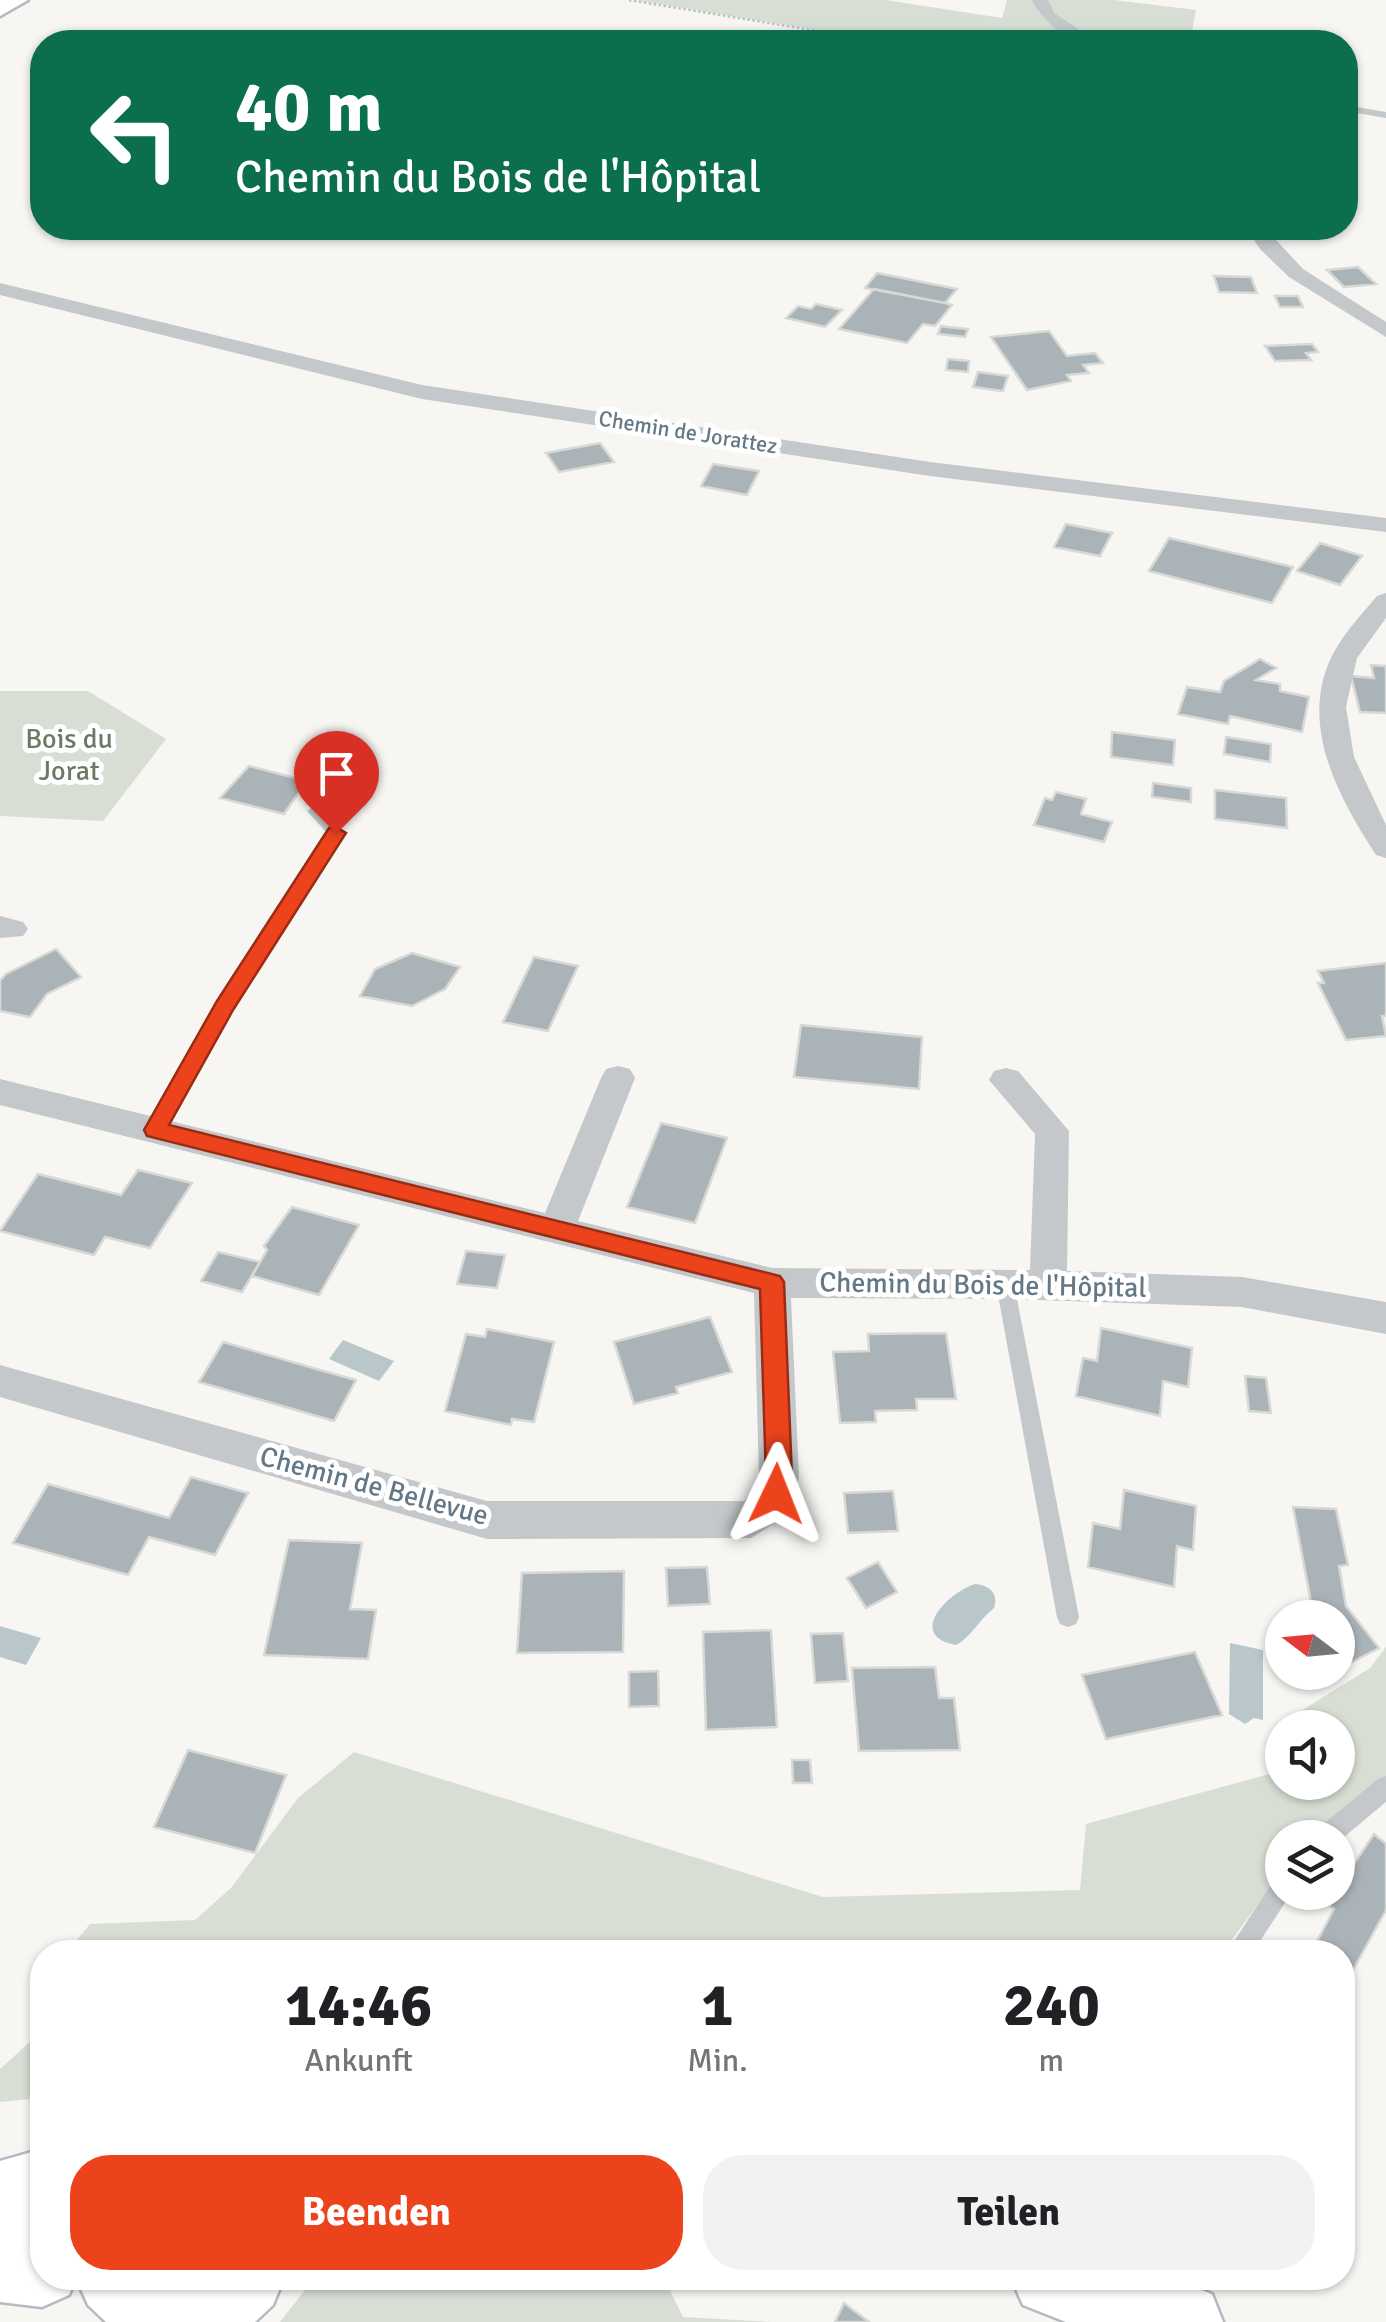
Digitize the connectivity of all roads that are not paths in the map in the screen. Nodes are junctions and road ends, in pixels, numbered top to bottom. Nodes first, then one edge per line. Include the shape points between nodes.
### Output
1 (17, 0) edge
2 (1040, 0) edge
3 (0, 9) edge
4 (1071, 30) edge
5 (1358, 110) edge
6 (1386, 114) edge
7 (1266, 240) edge
8 (0, 289) edge
9 (1386, 331) edge
10 (1386, 524) edge
11 (1386, 601) edge
12 (314, 811) dead end
13 (1386, 848) edge
14 (618, 1078) dead end
15 (1006, 1080) dead end
16 (0, 1092) edge
17 (155, 1130) junction
18 (556, 1231) junction
19 (772, 1282) junction
20 (1006, 1284) junction
21 (1048, 1285) junction
22 (1386, 1318) edge
23 (0, 1381) edge
24 (1068, 1617) dead end
25 (1386, 1787) edge
26 (1346, 1820) edge
27 (1267, 1910) edge
28 (1247, 1940) edge
29 (30, 2190) edge
30 (0, 2198) edge
31 (0, 2264) edge
32 (30, 2267) edge
33 (1087, 2290) edge
34 (235, 2296) edge
35 (125, 2299) edge
36 (1184, 2322) edge

1 - 3 main road
2 - 4 street via 1048,16
5 - 6 lane
7 - 9 street via 1280,257
8 - 10 street, Chemin de Jorattez via 422,392 930,468
11 - 13 street via 1344,657 1334,720 1350,788
12 - 17 lane via 336,833 224,1006
14 - 18 street
15 - 21 street via 1052,1132
16 - 17 street, Chemin du Bois de l'Hôpital
17 - 18 street, Chemin du Bois de l'Hôpital
18 - 19 street, Chemin du Bois de l'Hôpital
19 - 20 street, Chemin du Bois de l'Hôpital
19 - 23 street, Chemin de Bellevue via 779,1478 766,1509 751,1519 487,1520
20 - 21 street, Chemin du Bois de l'Hôpital
20 - 24 lane
21 - 22 street, Chemin du Bois de l'Hôpital via 1269,1294
25 - 26 lane
27 - 28 lane
29 - 30 main road
31 - 32 main road
33 - 36 main road
34 - 35 main road via 184,2311

